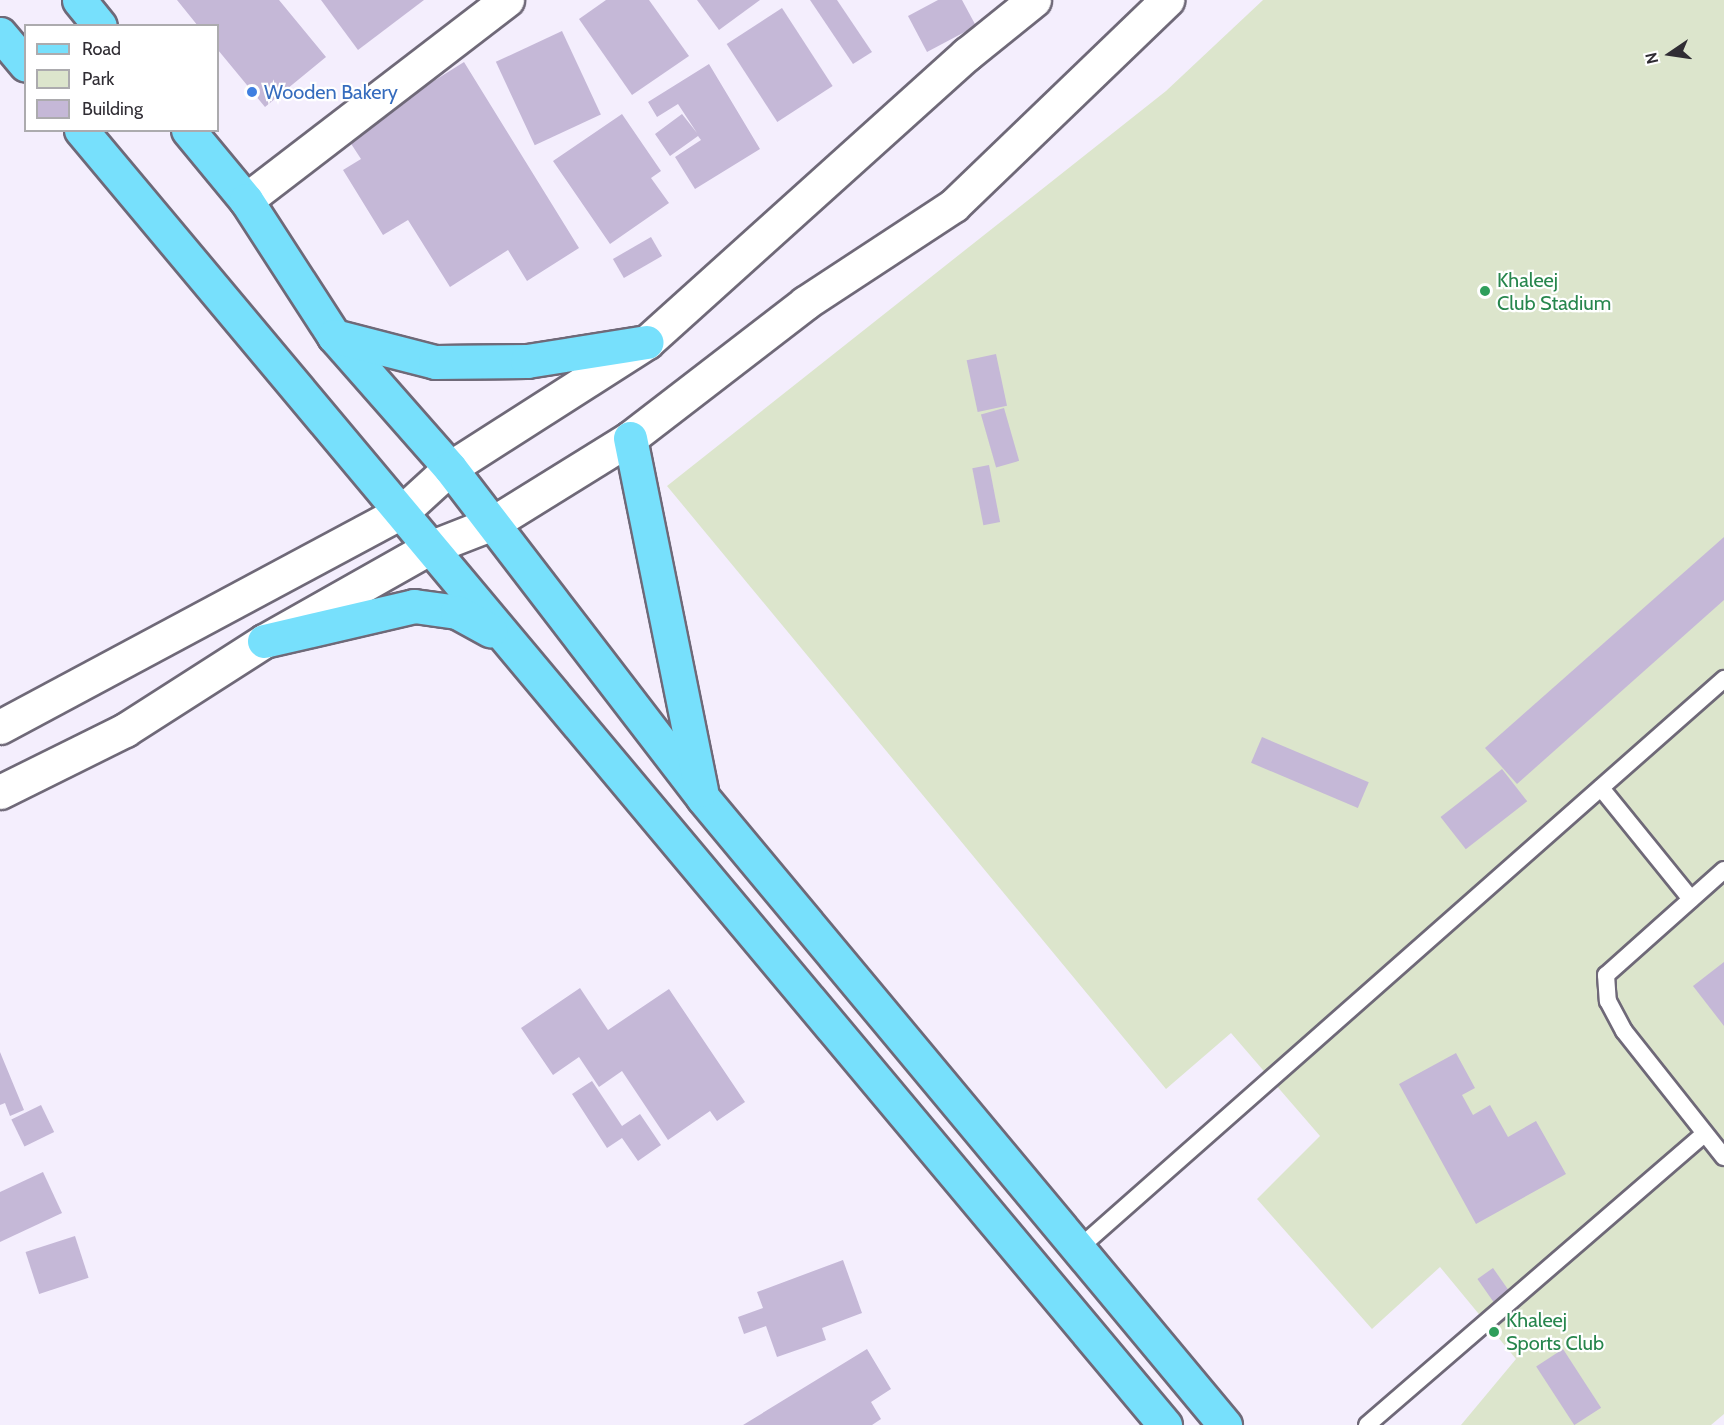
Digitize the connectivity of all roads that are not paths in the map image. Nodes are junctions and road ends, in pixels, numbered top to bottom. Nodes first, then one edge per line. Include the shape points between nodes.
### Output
1 (79, 0) edge
2 (1034, 0) edge
3 (1167, 0) edge
4 (490, 5) edge
5 (98, 24) edge
6 (0, 34) edge
7 (24, 62) edge
8 (83, 132) edge
9 (190, 132) edge
10 (246, 200) junction
11 (334, 336) junction
12 (647, 342) junction
13 (630, 438) junction
14 (450, 468) junction
15 (403, 511) junction
16 (493, 523) junction
17 (429, 548) junction
18 (503, 637) junction
19 (264, 641) junction
20 (1724, 679) edge
21 (0, 727) edge
22 (1601, 788) junction
23 (0, 792) edge
24 (703, 798) junction
25 (1724, 870) edge
26 (1692, 899) junction
27 (1704, 1134) junction
28 (1724, 1157) edge
29 (1078, 1249) junction
30 (1165, 1425) edge
31 (1225, 1425) edge
32 (1367, 1425) edge

1 - 5 main road
2 - 12 street via 967,54
3 - 13 street via 954,206 805,303
4 - 10 street
6 - 7 main road
8 - 15 main road
9 - 10 main road
10 - 11 main road
11 - 12 main road via 435,362 527,361
11 - 14 main road
12 - 14 street
13 - 16 street
13 - 24 main road
14 - 15 street
14 - 16 main road
15 - 17 main road
15 - 21 street
16 - 17 street
16 - 24 main road
17 - 18 main road
17 - 19 street
18 - 19 main road via 457,612 414,606
18 - 30 main road
19 - 23 street via 125,730
20 - 22 lane
22 - 26 lane
22 - 29 lane
24 - 29 main road
25 - 26 lane
26 - 27 lane via 1606,975 1608,1001 1624,1031
27 - 28 lane
27 - 32 lane
29 - 31 main road

